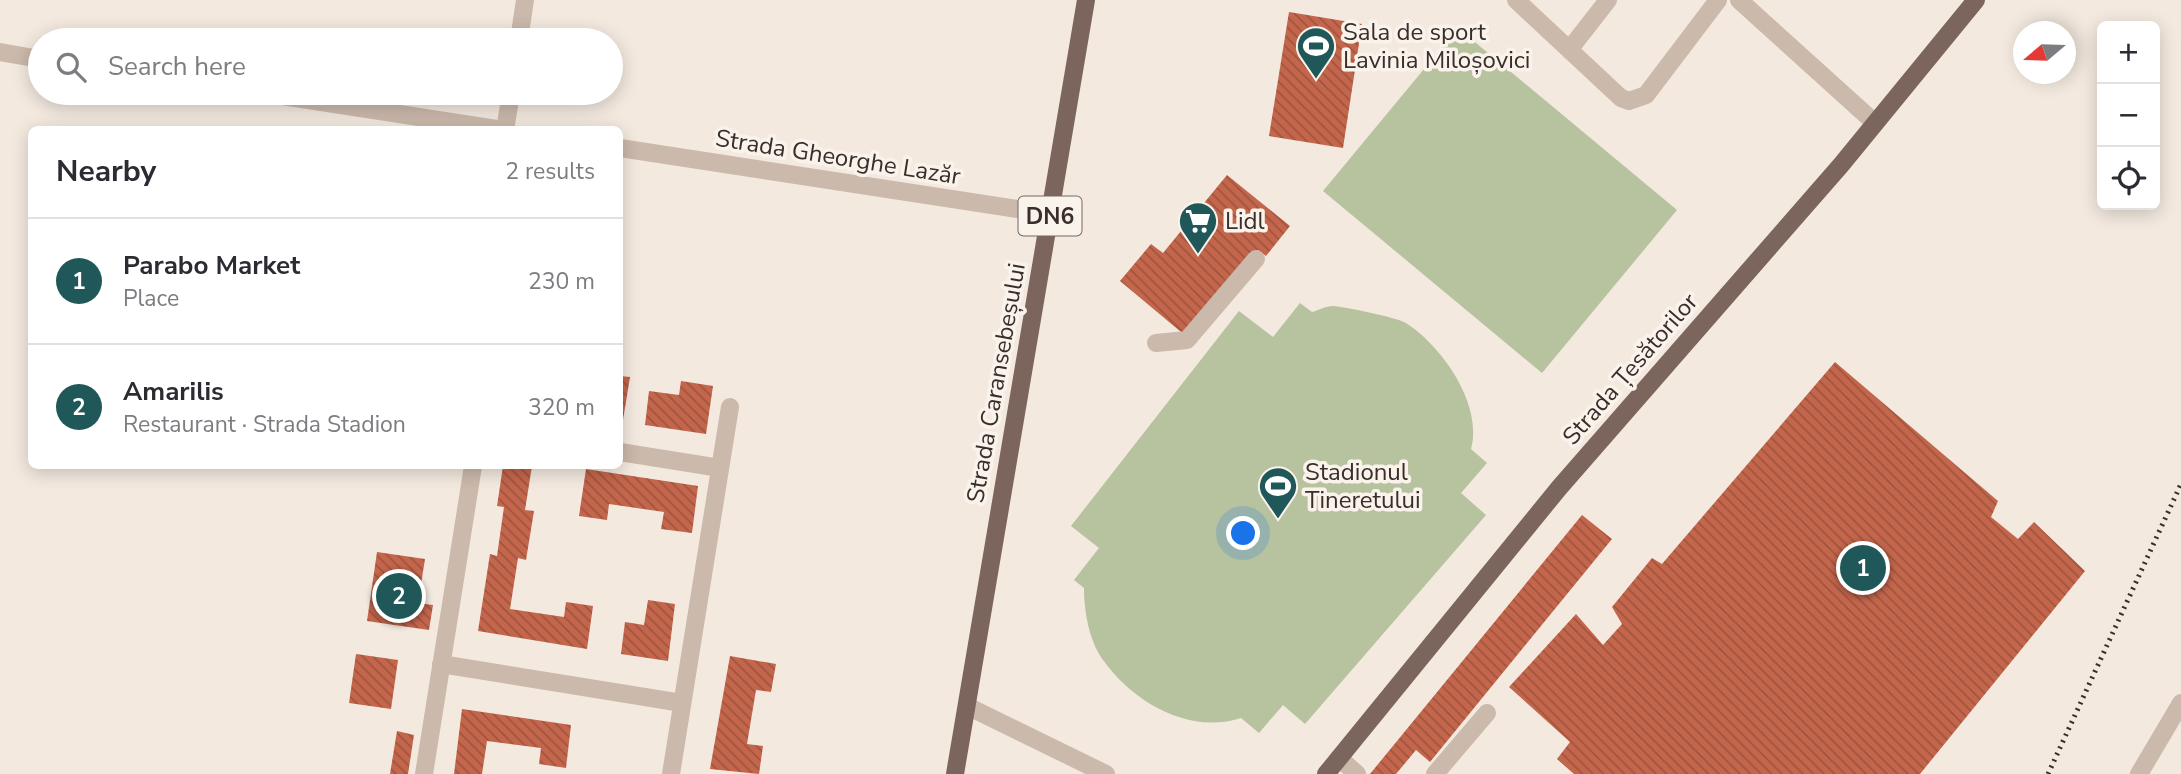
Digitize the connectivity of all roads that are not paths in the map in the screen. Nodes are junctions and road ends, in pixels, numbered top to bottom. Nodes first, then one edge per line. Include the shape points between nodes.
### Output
1 (525, 0) edge
2 (1087, 0) edge
3 (1516, 0) edge
4 (1608, 0) edge
5 (1718, 0) edge
6 (1739, 0) edge
7 (1976, 0) edge
8 (521, 28) edge
9 (1569, 50) junction
10 (0, 52) edge
11 (28, 57) edge
12 (341, 105) edge
13 (509, 105) edge
14 (1875, 122) junction
15 (478, 126) edge
16 (505, 126) edge
17 (623, 148) edge
18 (1050, 214) junction
19 (1256, 259) dead end
20 (1156, 343) dead end
21 (730, 407) dead end
22 (623, 452) edge
23 (720, 468) junction
24 (473, 469) edge
25 (442, 664) junction
26 (682, 703) junction
27 (2181, 703) edge
28 (967, 706) junction
29 (1487, 713) dead end
30 (1339, 758) junction
31 (957, 771) edge
32 (424, 774) edge
33 (671, 774) edge
34 (1106, 774) edge
35 (1326, 774) edge
36 (1357, 774) edge
37 (1435, 774) edge
38 (2139, 774) edge

1 - 8 street
2 - 18 main road, Strada Caransebeșului / DN6
3 - 9 street
4 - 9 street
5 - 9 street via 1638,100 1620,98
6 - 14 street
7 - 14 main road, Strada Țesătorilor
10 - 11 street
12 - 15 street
13 - 16 street
14 - 30 main road, Strada Țesătorilor via 1559,488
17 - 18 street, Strada Gheorghe Lazăr
18 - 28 main road, Strada Caransebeșului / DN6
19 - 20 street via 1187,340
21 - 23 street
22 - 23 street
23 - 26 street
24 - 25 street
25 - 26 street
25 - 32 street
26 - 33 street
27 - 38 street
28 - 31 main road, Strada Caransebeșului / DN6
28 - 34 street
29 - 37 street
30 - 35 main road, Strada Țesătorilor
30 - 36 street

